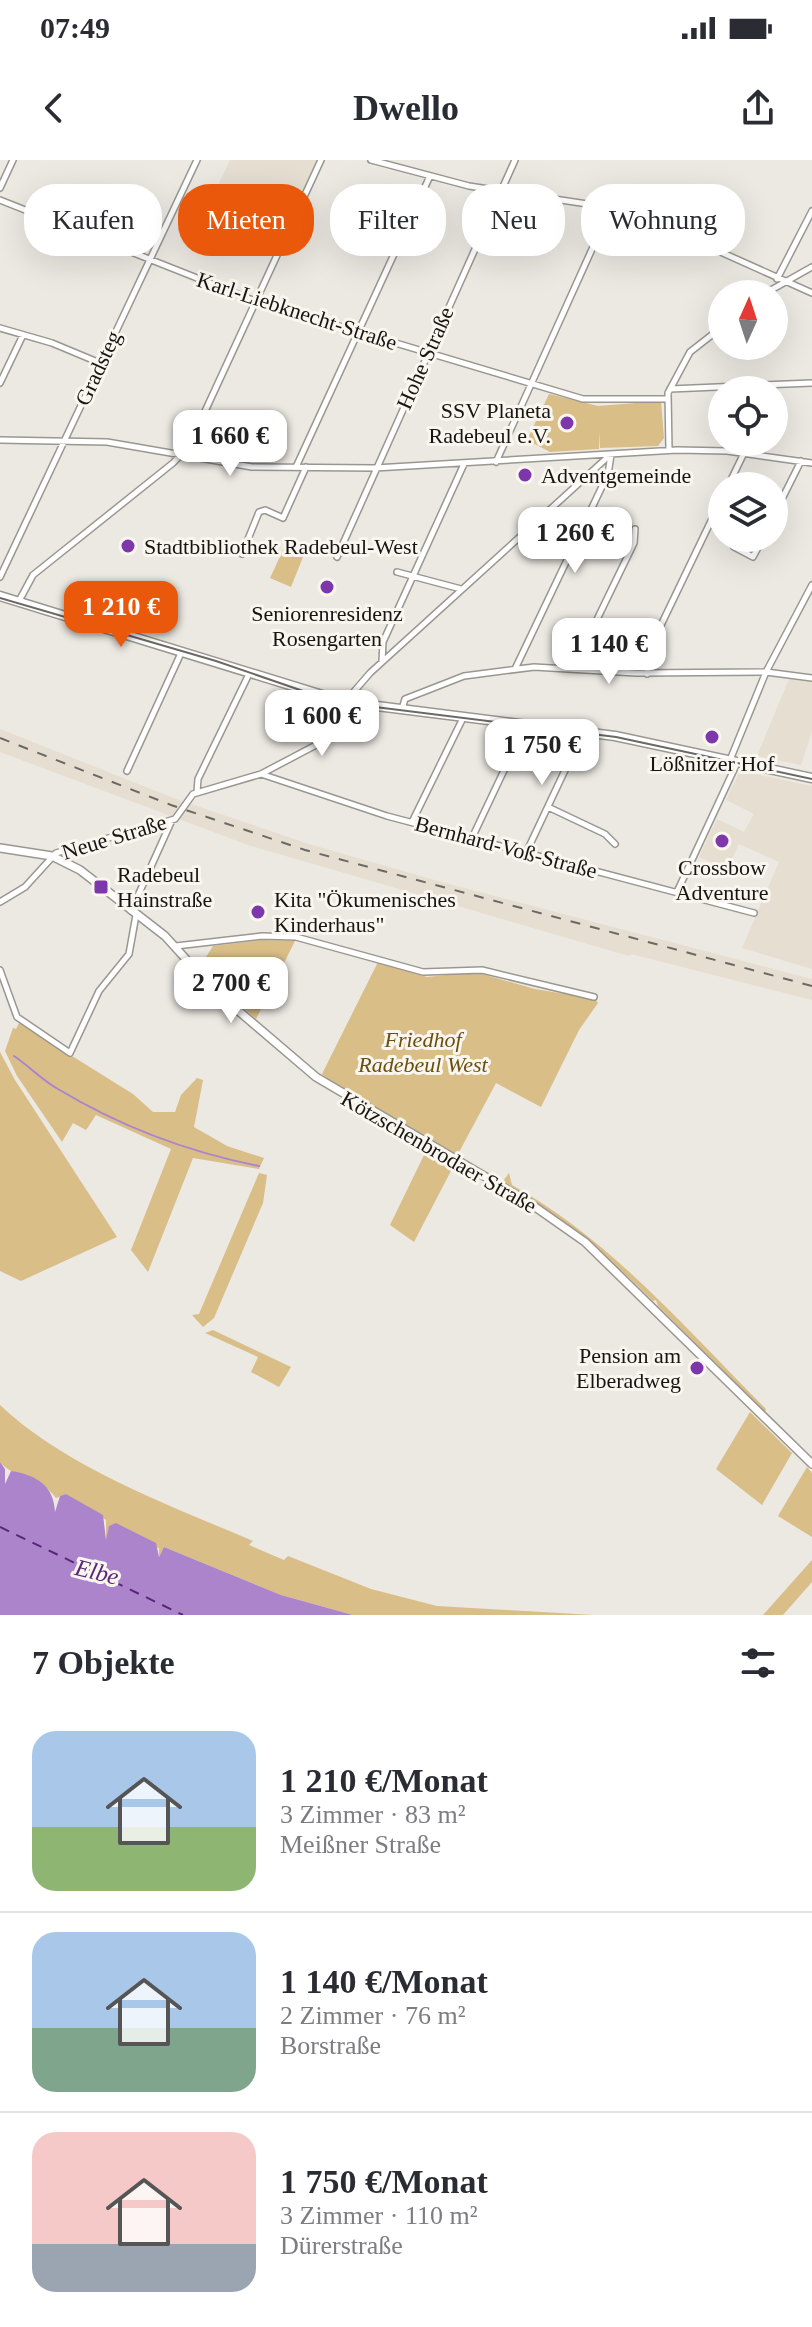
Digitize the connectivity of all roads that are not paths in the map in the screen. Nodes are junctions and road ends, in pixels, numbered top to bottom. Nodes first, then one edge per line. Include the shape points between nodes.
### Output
1 (13, 160) edge
2 (197, 160) edge
3 (321, 160) edge
4 (371, 160) edge
5 (515, 160) edge
6 (430, 176) junction
7 (466, 184) edge
8 (504, 184) edge
9 (0, 188) edge
10 (0, 200) edge
11 (812, 211) edge
12 (471, 256) edge
13 (588, 256) edge
14 (728, 256) edge
15 (149, 262) junction
16 (812, 267) edge
17 (777, 279) joint
18 (788, 280) edge
19 (788, 283) edge
20 (812, 293) edge
21 (255, 301) junction
22 (0, 328) edge
23 (358, 331) junction
24 (23, 335) junction
25 (708, 338) edge
26 (427, 352) junction
27 (100, 363) junction
28 (0, 383) edge
29 (529, 383) junction
30 (812, 383) edge
31 (670, 389) junction
32 (666, 399) junction
33 (0, 440) edge
34 (63, 442) junction
35 (669, 450) junction
36 (708, 452) edge
37 (611, 454) junction
38 (182, 455) junction
39 (765, 456) edge
40 (801, 461) junction
41 (496, 462) junction
42 (812, 463) edge
43 (464, 464) junction
44 (296, 467) junction
45 (306, 467) junction
46 (375, 468) junction
47 (788, 487) edge
48 (708, 527) edge
49 (635, 529) dead end
50 (242, 554) dead end
51 (337, 557) dead end
52 (397, 572) dead end
53 (0, 577) edge
54 (414, 577) junction
55 (812, 585) edge
56 (462, 590) junction
57 (0, 596) edge
58 (19, 602) junction
59 (183, 650) junction
60 (382, 662) junction
61 (515, 669) junction
62 (573, 669) junction
63 (251, 671) junction
64 (766, 672) junction
65 (647, 674) junction
66 (812, 678) edge
67 (345, 702) junction
68 (401, 710) junction
69 (463, 717) junction
70 (526, 724) junction
71 (583, 731) junction
72 (734, 761) junction
73 (127, 771) dead end
74 (261, 774) junction
75 (812, 778) edge
76 (197, 792) junction
77 (548, 807) junction
78 (172, 820) junction
79 (412, 822) junction
80 (472, 838) junction
81 (615, 844) dead end
82 (0, 848) edge
83 (526, 853) junction
84 (52, 856) junction
85 (677, 892) junction
86 (0, 902) edge
87 (133, 913) junction
88 (754, 913) dead end
89 (175, 947) junction
90 (0, 970) edge
91 (594, 997) dead end
92 (812, 1464) edge

1 - 9 street
2 - 15 street, Gradsteg
3 - 21 street
4 - 6 street
5 - 8 street, Hohe Straße
6 - 7 street
6 - 23 street
10 - 15 street, Karl-Liebknecht-Straße
11 - 17 street
12 - 26 street, Hohe Straße
13 - 29 street
14 - 17 street
15 - 21 street, Karl-Liebknecht-Straße
15 - 27 street, Gradsteg
16 - 18 street
19 - 20 street
21 - 23 street, Karl-Liebknecht-Straße
21 - 38 street
22 - 24 street
23 - 26 street, Karl-Liebknecht-Straße
23 - 44 street
24 - 27 street
24 - 28 street
25 - 31 street via 690,352
26 - 29 street, Karl-Liebknecht-Straße
26 - 46 street, Hohe Straße
27 - 34 street, Gradsteg
29 - 32 street, Karl-Liebknecht-Straße via 583,399
29 - 41 street
30 - 31 street
31 - 32 street
32 - 35 street
33 - 34 street
34 - 38 street via 120,443
34 - 53 street, Gradsteg
35 - 36 street
35 - 37 street
37 - 41 street
37 - 56 street
37 - 61 street via 608,474
38 - 44 street via 252,467
38 - 58 street via 33,575
39 - 40 street
40 - 42 street
40 - 47 street
41 - 43 street
43 - 46 street
43 - 54 street
44 - 45 street
45 - 46 street
45 - 50 street via 283,518 259,512
46 - 51 street, Hohe Straße
48 - 65 street via 650,648
49 - 62 street via 634,543
52 - 54 street
54 - 56 street
54 - 60 street via 383,642
55 - 64 street
56 - 60 street
57 - 58 main road
58 - 59 main road
59 - 63 main road
59 - 73 street
60 - 67 street
61 - 62 street
61 - 68 street via 464,676 424,690 405,699
62 - 65 street
63 - 67 main road
63 - 76 street via 198,779
64 - 65 street
64 - 66 street
64 - 72 street
67 - 68 main road
67 - 74 street via 318,744
68 - 69 main road
69 - 70 main road
69 - 79 street
70 - 71 main road
70 - 80 street
71 - 72 main road
71 - 77 street
72 - 75 main road
72 - 85 street
74 - 76 street
74 - 79 street, Bernhard-Voß-Straße
76 - 78 street, Neue Straße
77 - 81 street
77 - 83 street
78 - 84 street, Neue Straße
78 - 87 street
79 - 80 street, Bernhard-Voß-Straße
80 - 83 street, Bernhard-Voß-Straße
82 - 84 street
83 - 85 street, Bernhard-Voß-Straße
84 - 86 street, Neue Straße via 25,887
84 - 87 street, Kötzschenbrodaer Straße via 80,870
85 - 88 street, Bernhard-Voß-Straße
87 - 89 street, Kötzschenbrodaer Straße
87 - 90 street via 129,954 99,991 70,1053 17,1017
89 - 91 street via 296,937 423,972 482,970
89 - 92 street, Kötzschenbrodaer Straße via 214,990 332,1089 528,1202 585,1242

